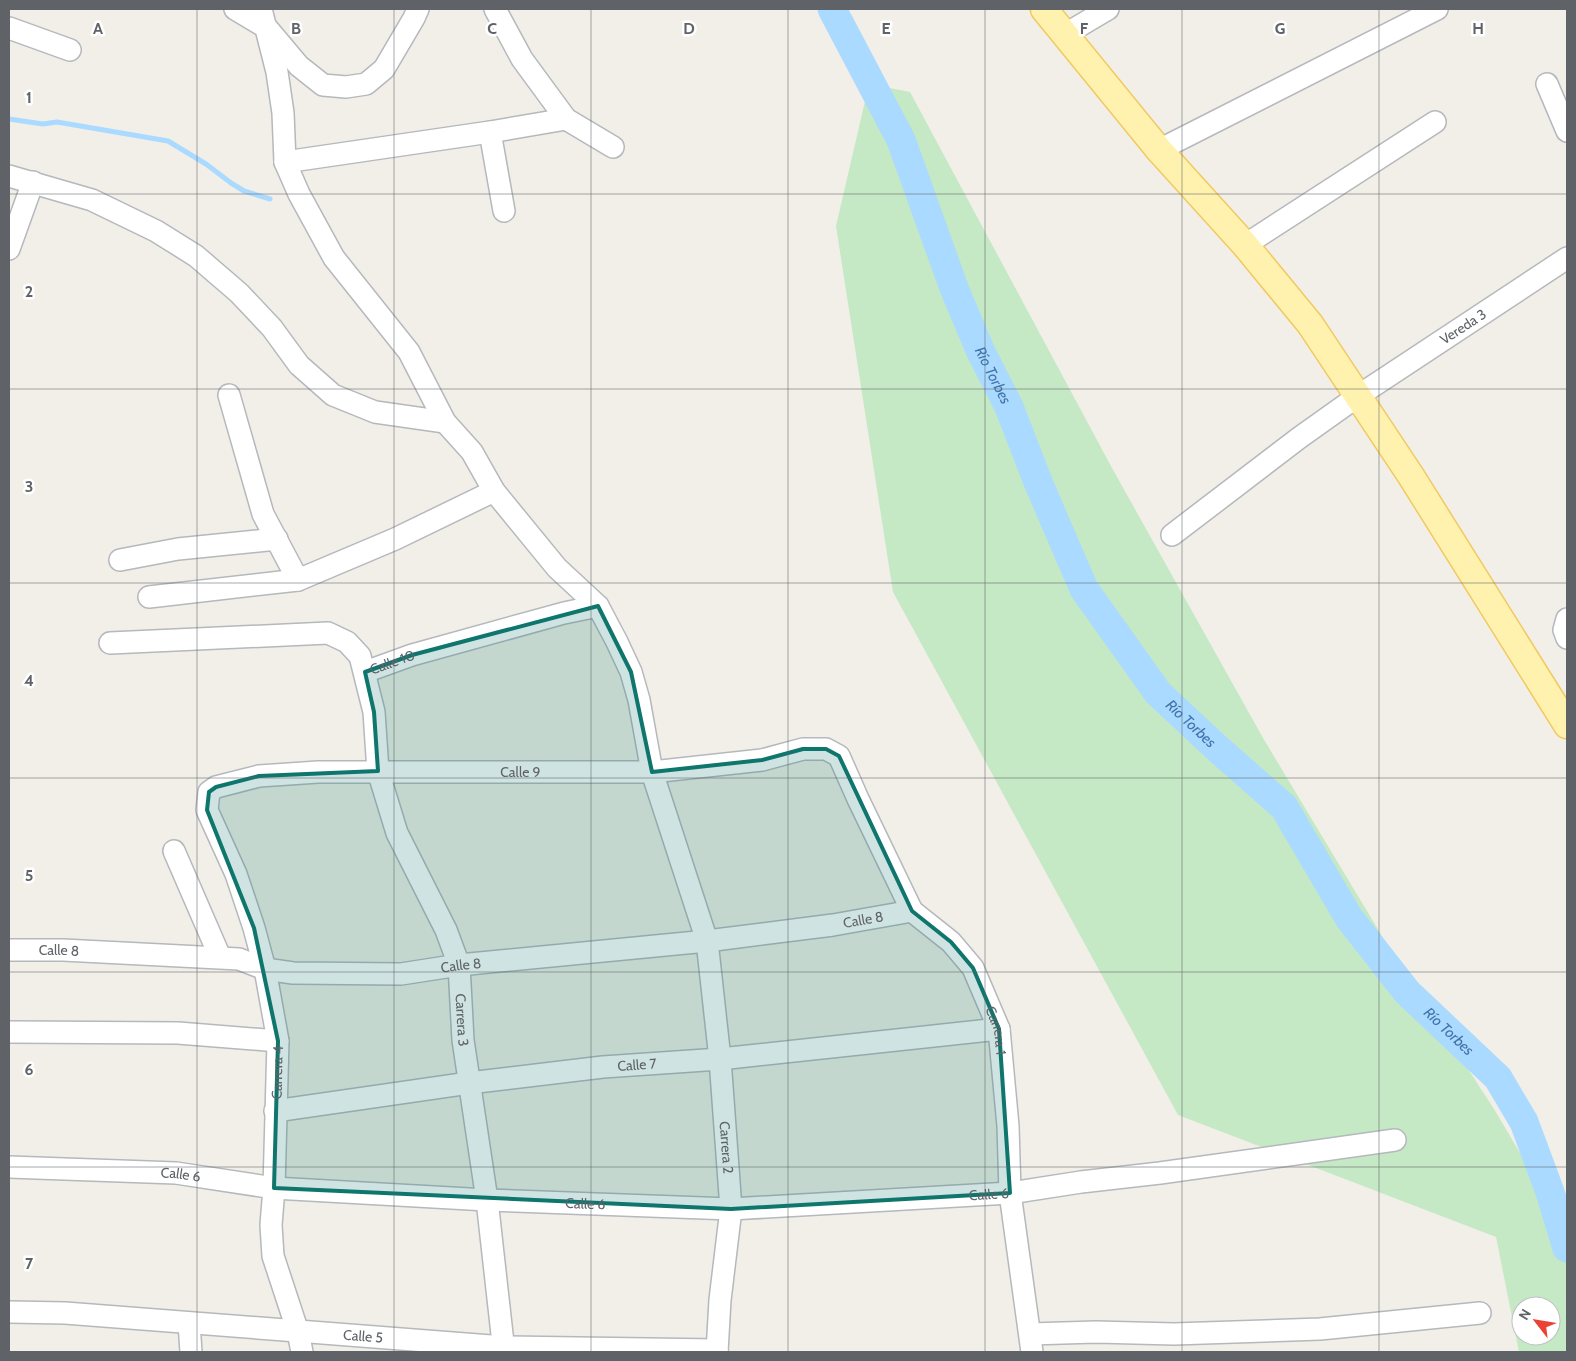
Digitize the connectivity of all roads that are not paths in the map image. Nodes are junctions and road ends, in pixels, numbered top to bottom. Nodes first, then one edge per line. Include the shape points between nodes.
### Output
1 (235, 9) edge
2 (418, 9) edge
3 (495, 9) edge
4 (1044, 9) edge
5 (1108, 9) edge
6 (1437, 9) edge
7 (264, 18) edge
8 (9, 28) edge
9 (1064, 35) junction
10 (70, 50) dead end
11 (1547, 84) dead end
12 (566, 119) junction
13 (1435, 122) dead end
14 (1567, 131) edge
15 (490, 132) junction
16 (613, 147) dead end
17 (1159, 150) junction
18 (285, 162) junction
19 (9, 176) edge
20 (33, 182) junction
21 (504, 211) dead end
22 (1245, 245) junction
23 (9, 248) edge
24 (1567, 258) edge
25 (229, 395) dead end
26 (1358, 396) junction
27 (445, 422) junction
28 (494, 491) junction
29 (1172, 535) dead end
30 (276, 539) junction
31 (120, 560) dead end
32 (298, 580) junction
33 (149, 597) dead end
34 (598, 606) junction
35 (1567, 619) edge
36 (1567, 638) edge
37 (110, 643) dead end
38 (365, 672) junction
39 (1567, 725) edge
40 (839, 756) joint
41 (378, 771) junction
42 (652, 772) junction
43 (207, 800) joint
44 (174, 851) dead end
45 (912, 911) junction
46 (707, 941) junction
47 (9, 950) edge
48 (220, 958) junction
49 (459, 965) junction
50 (265, 969) junction
51 (999, 1029) junction
52 (9, 1032) edge
53 (278, 1041) junction
54 (720, 1059) junction
55 (469, 1082) junction
56 (275, 1111) junction
57 (1395, 1140) dead end
58 (9, 1167) edge
59 (274, 1188) junction
60 (1010, 1193) junction
61 (487, 1200) junction
62 (731, 1209) junction
63 (9, 1312) edge
64 (1480, 1313) dead end
65 (190, 1322) junction
66 (300, 1342) edge
67 (1031, 1343) edge
68 (504, 1350) edge
69 (717, 1351) edge
70 (192, 1352) edge

1 - 7 street
2 - 7 street via 384,69 366,84 346,87 323,86 299,66
3 - 12 street via 522,59
4 - 9 main road
5 - 9 street
6 - 17 street
7 - 18 street via 282,113
8 - 10 street
9 - 17 main road
11 - 14 street
12 - 15 street
12 - 16 street
13 - 22 street
15 - 18 street
15 - 21 street
17 - 22 main road
18 - 27 street, Carrera 2 via 334,258 410,352
19 - 20 street
20 - 23 street
20 - 27 street via 92,200 156,231 196,256 238,293 272,328 299,365 333,395 375,412
22 - 26 main road via 1310,324
24 - 26 street, Vereda 3
25 - 30 street via 263,514
26 - 29 street, Vereda 3
26 - 39 main road
27 - 28 street, Carrera 2 via 472,452
28 - 32 street via 395,539
28 - 34 street, Carrera 2 via 557,568
30 - 31 street via 178,549
30 - 32 street
32 - 33 street
34 - 38 street, Calle 10 via 412,654
34 - 42 street, Carrera 2 via 631,672
35 - 36 street via 1564,630
37 - 38 street, Calle 10 via 328,633 347,642 360,656
38 - 41 street, Carrera 3 via 374,712
40 - 42 street, Calle 9 via 826,748 804,749 762,760
40 - 45 street, Carrera 1
41 - 42 street, Calle 9
41 - 43 street, Calle 9 via 259,776 216,787 209,792
41 - 49 street, Carrera 3 via 397,833 446,930
42 - 46 street, Carrera 2
43 - 50 street, Carrera 4 via 207,810 236,874
44 - 48 street
45 - 46 street, Calle 8
45 - 51 street, Carrera 1 via 951,942 973,968
46 - 49 street, Calle 8
46 - 54 street, Carrera 2
47 - 48 street, Calle 8
48 - 50 street, Calle 8 via 239,959
49 - 50 street, Calle 8 via 401,974 293,973
49 - 55 street, Carrera 3
50 - 53 street, Carrera 4
51 - 54 street, Calle 7
51 - 60 street, Carrera 1 via 1005,1080
52 - 53 street via 178,1033
53 - 56 street, Carrera 4
54 - 55 street, Calle 7 via 603,1066
54 - 62 street, Carrera 2
55 - 56 street, Calle 7
55 - 61 street, Carrera 3
56 - 59 street, Carrera 4
57 - 60 street, Calle 6
58 - 59 street, Calle 6 via 176,1173
59 - 61 street, Calle 6
59 - 66 street, Carrera 4 via 273,1256
60 - 62 street, Calle 6
60 - 67 street, Carrera 1
61 - 62 street, Calle 6
61 - 68 street, Carrera 3
62 - 69 street, Carrera 2
63 - 65 street, Calle 5
64 - 67 street via 1320,1329 1174,1334 1096,1332
65 - 66 street, Calle 5
65 - 70 street
66 - 68 street, Calle 5
68 - 69 street, Calle 5

